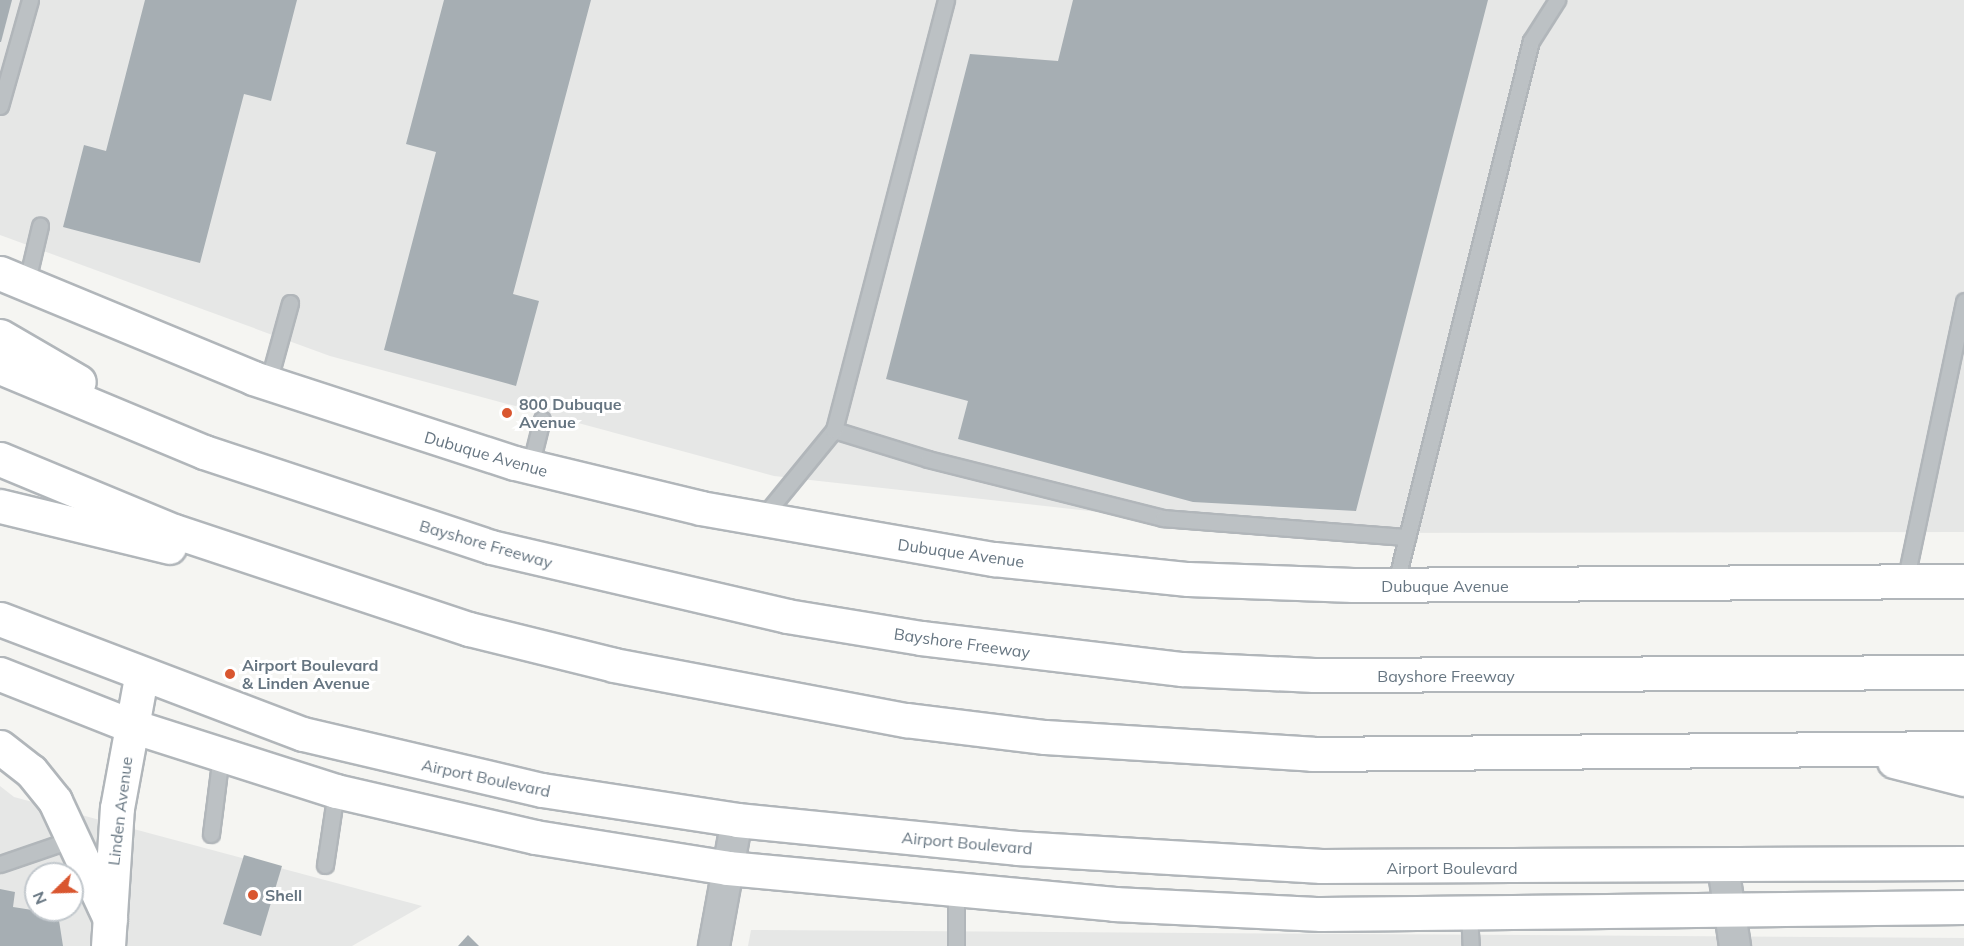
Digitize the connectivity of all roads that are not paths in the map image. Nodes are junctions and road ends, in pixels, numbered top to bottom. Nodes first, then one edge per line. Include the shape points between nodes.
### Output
1 (30, 0) edge
2 (946, 0) edge
3 (1557, 0) edge
4 (0, 106) edge
5 (40, 226) dead end
6 (13, 279) edge
7 (1964, 301) edge
8 (290, 303) dead end
9 (0, 336) edge
10 (0, 367) edge
11 (268, 383) junction
12 (542, 419) dead end
13 (834, 430) junction
14 (204, 452) junction
15 (0, 459) edge
16 (530, 467) junction
17 (0, 506) edge
18 (761, 519) junction
19 (1407, 537) junction
20 (1964, 581) edge
21 (1905, 582) junction
22 (328, 586) junction
23 (1395, 586) junction
24 (0, 619) edge
25 (1964, 665) edge
26 (1964, 672) edge
27 (1847, 673) junction
28 (0, 674) edge
29 (141, 677) junction
30 (132, 726) junction
31 (0, 747) edge
32 (1964, 748) edge
33 (1851, 750) junction
34 (221, 756) junction
35 (1964, 779) edge
36 (336, 791) junction
37 (737, 820) junction
38 (211, 834) dead end
39 (73, 839) junction
40 (1964, 863) edge
41 (0, 864) edge
42 (325, 865) dead end
43 (1723, 866) junction
44 (728, 868) junction
45 (956, 890) junction
46 (1964, 907) edge
47 (1730, 910) junction
48 (1469, 913) junction
49 (109, 932) edge
50 (714, 946) edge
51 (956, 946) edge
52 (1470, 946) edge
53 (1735, 946) edge

1 - 4 lane
2 - 13 lane
3 - 19 lane via 1531,41
5 - 6 lane
6 - 11 main road, Dubuque Avenue
7 - 21 lane
8 - 11 lane
9 - 14 main road
10 - 14 main road, Bayshore Freeway
11 - 16 main road, Dubuque Avenue
12 - 16 lane
13 - 18 lane
13 - 19 lane via 928,459 1163,518
14 - 27 main road, Bayshore Freeway via 491,547 788,616 921,639 1182,669 1314,675
15 - 22 main road via 174,531
16 - 18 main road, Dubuque Avenue
17 - 22 main road
18 - 23 main road, Dubuque Avenue via 1093,571
19 - 23 lane
20 - 21 main road, Dubuque Avenue
21 - 23 main road, Dubuque Avenue
22 - 33 main road via 614,665 906,720 1045,737 1312,754
24 - 29 main road, Airport Boulevard
25 - 27 main road
26 - 27 main road, Bayshore Freeway
28 - 30 main road
29 - 30 main road, Linden Avenue
29 - 37 main road, Airport Boulevard via 303,734 443,771
30 - 34 main road
30 - 49 main road, Linden Avenue via 117,808
31 - 39 main road via 31,771 56,801
32 - 33 main road
33 - 35 main road
34 - 36 main road
34 - 38 lane
36 - 42 lane
36 - 44 main road via 535,837
37 - 43 main road, Airport Boulevard via 1216,862 1425,868
37 - 44 street
39 - 41 lane
39 - 49 main road
40 - 43 main road, Airport Boulevard
43 - 47 street
44 - 45 main road
44 - 50 street
45 - 48 main road via 1214,910
45 - 51 lane
46 - 47 main road
47 - 48 main road
47 - 53 street
48 - 52 lane

